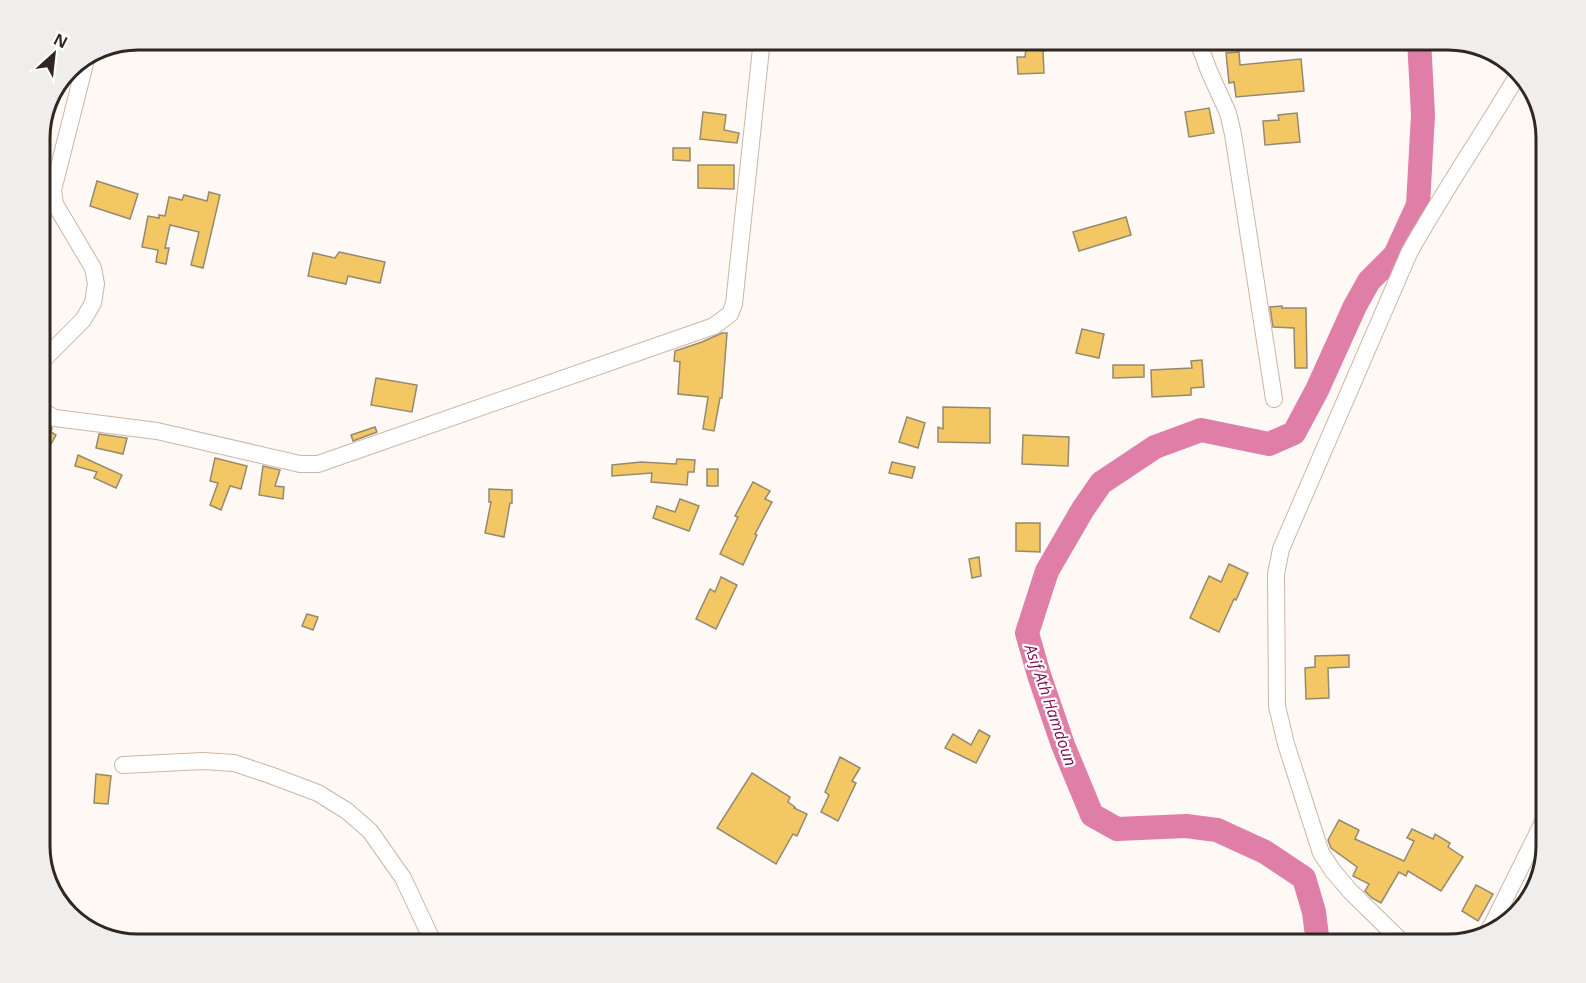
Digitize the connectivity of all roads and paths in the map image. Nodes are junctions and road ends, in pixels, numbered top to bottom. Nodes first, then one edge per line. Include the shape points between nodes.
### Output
1 (761, 50) edge
2 (1201, 50) edge
3 (84, 68) edge
4 (1515, 80) edge
5 (50, 353) edge
6 (1274, 399) dead end
7 (50, 415) edge
8 (123, 765) dead end
9 (1536, 836) edge
10 (1494, 920) edge
11 (429, 934) edge
12 (1394, 934) edge

1 - 7 street via 734,304 730,314 714,326 318,464 300,464 157,431
2 - 6 street via 1233,134
3 - 5 street via 53,190 55,204 93,268 96,284 93,303 83,320
4 - 12 street via 1408,253 1281,549 1276,573 1277,706 1321,853 1350,891
8 - 11 street via 203,761 234,764 318,793 370,831 403,878
9 - 10 street

